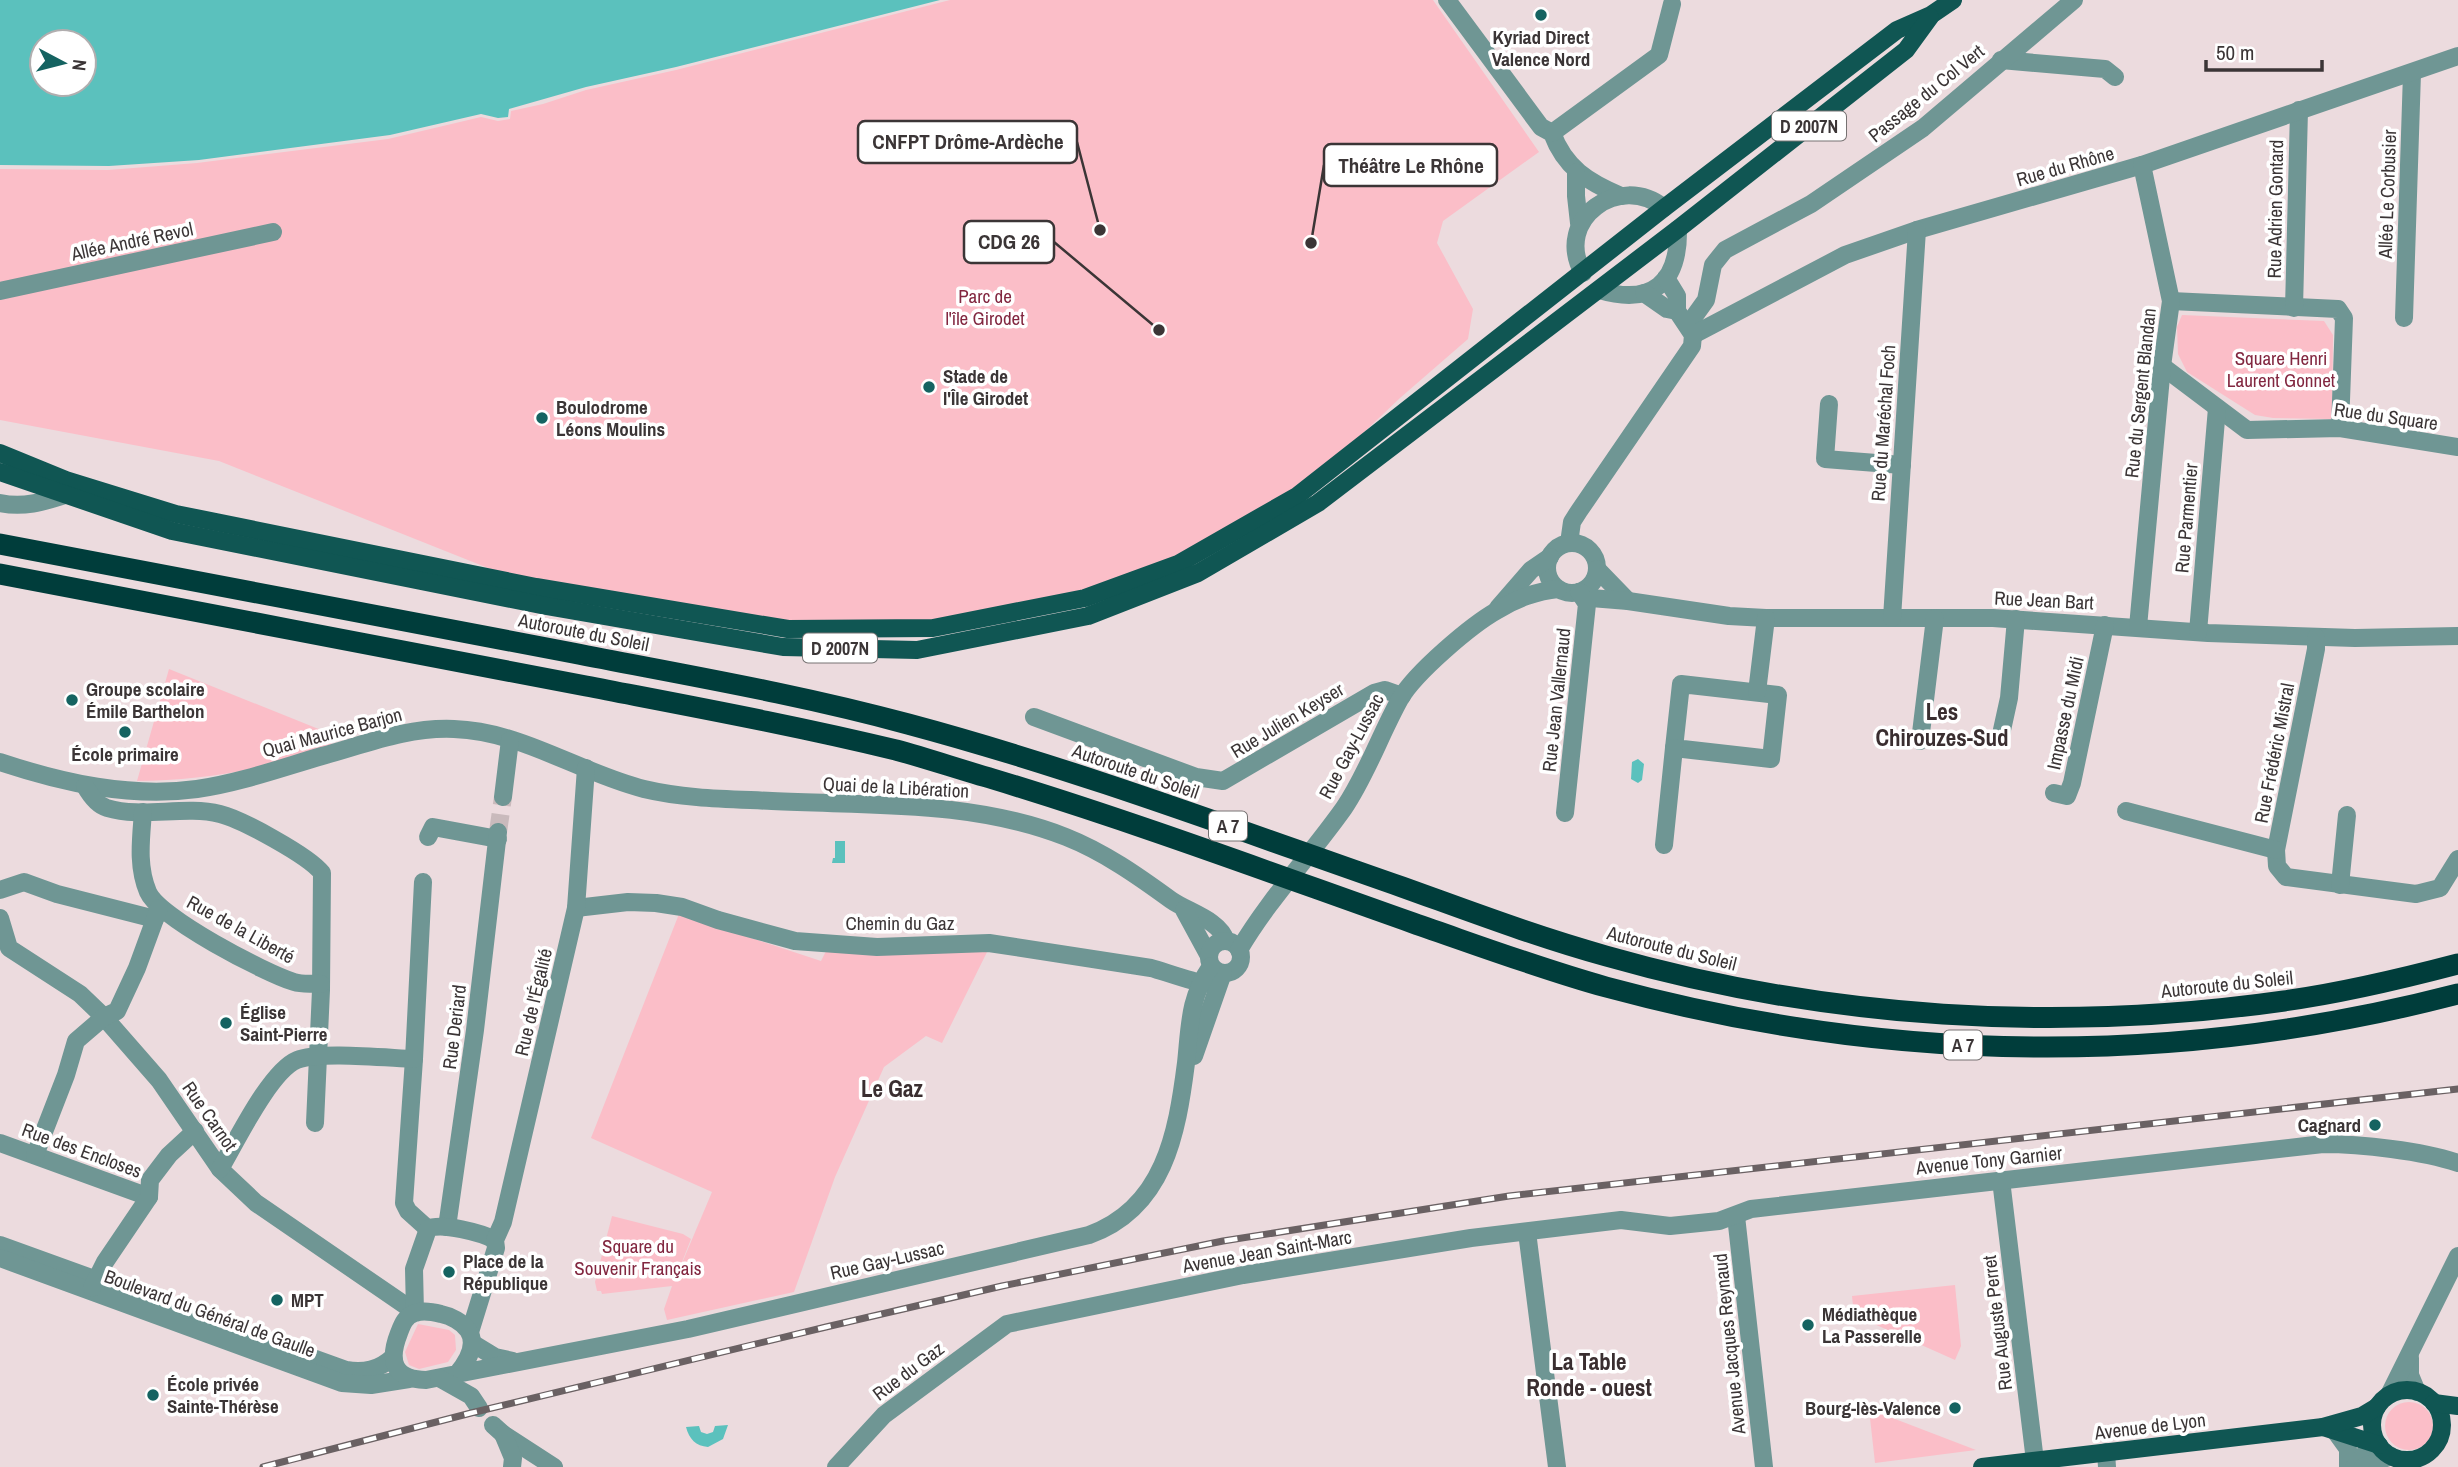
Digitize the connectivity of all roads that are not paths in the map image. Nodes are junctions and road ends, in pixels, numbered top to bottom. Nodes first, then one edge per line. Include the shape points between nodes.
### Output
1 (1447, 0) edge
2 (1952, 0) edge
3 (2074, 0) edge
4 (1672, 4) dead end
5 (1931, 15) junction
6 (2458, 56) edge
7 (2001, 60) junction
8 (2412, 72) junction
9 (2115, 77) dead end
10 (2299, 110) junction
11 (1552, 133) junction
12 (2142, 165) junction
13 (1576, 172) junction
14 (1621, 196) junction
15 (1664, 208) junction
16 (1579, 223) junction
17 (1678, 229) junction
18 (1917, 230) junction
19 (273, 232) dead end
20 (1583, 273) junction
21 (1666, 278) junction
22 (0, 290) edge
23 (1599, 290) junction
24 (1644, 293) junction
25 (2171, 301) junction
26 (2294, 308) junction
27 (2404, 318) dead end
28 (1686, 324) junction
29 (2162, 366) junction
30 (1829, 404) dead end
31 (2217, 408) junction
32 (2340, 428) junction
33 (2458, 447) edge
34 (0, 453) edge
35 (1902, 465) junction
36 (0, 472) edge
37 (65, 495) junction
38 (0, 503) edge
39 (0, 544) edge
40 (1569, 544) junction
41 (1550, 557) junction
42 (1597, 569) junction
43 (0, 573) edge
44 (1558, 589) junction
45 (1580, 592) junction
46 (1628, 601) junction
47 (1497, 610) junction
48 (1766, 618) junction
49 (1892, 618) junction
50 (1935, 618) junction
51 (2017, 619) junction
52 (2105, 625) junction
53 (2138, 627) junction
54 (2198, 632) junction
55 (2458, 636) edge
56 (2316, 637) junction
57 (1757, 692) junction
58 (1402, 696) junction
59 (1034, 716) dead end
60 (2000, 739) dead end
61 (510, 740) junction
62 (1920, 741) dead end
63 (1674, 748) junction
64 (0, 762) edge
65 (586, 768) junction
66 (85, 786) junction
67 (2054, 793) dead end
68 (503, 797) tunnel mouth
69 (2126, 811) dead end
70 (144, 812) junction
71 (1565, 813) dead end
72 (2347, 815) dead end
73 (428, 837) dead end
74 (1664, 845) dead end
75 (2276, 850) junction
76 (2458, 859) edge
77 (423, 882) dead end
78 (2340, 885) junction
79 (0, 890) edge
80 (576, 908) junction
81 (1184, 910) junction
82 (157, 913) junction
83 (0, 918) edge
84 (1232, 944) junction
85 (5, 951) edge
86 (2458, 964) edge
87 (1214, 965) junction
88 (321, 984) junction
89 (1199, 984) junction
90 (2458, 994) edge
91 (104, 1017) junction
92 (317, 1057) junction
93 (414, 1059) junction
94 (1183, 1089) junction
95 (315, 1123) dead end
96 (195, 1131) junction
97 (0, 1143) edge
98 (35, 1155) junction
99 (2458, 1163) edge
100 (220, 1169) junction
101 (2001, 1181) junction
102 (149, 1197) junction
103 (1736, 1216) junction
104 (447, 1227) junction
105 (428, 1229) junction
106 (1527, 1231) junction
107 (495, 1240) junction
108 (0, 1245) edge
109 (2458, 1256) edge
110 (0, 1258) edge
111 (93, 1285) junction
112 (415, 1312) junction
113 (1016, 1322) joint
114 (393, 1356) junction
115 (467, 1356) junction
116 (2410, 1356) junction
117 (513, 1362) junction
118 (439, 1378) junction
119 (409, 1379) junction
120 (2417, 1392) junction
121 (2383, 1401) junction
122 (2434, 1403) junction
123 (2458, 1406) edge
124 (2458, 1416) edge
125 (2329, 1429) junction
126 (2442, 1429) junction
127 (2378, 1444) junction
128 (533, 1455) junction
129 (2107, 1460) edge
130 (2035, 1461) junction
131 (513, 1462) edge
132 (554, 1467) edge
133 (836, 1467) edge
134 (1557, 1467) edge
135 (1764, 1467) edge
136 (1982, 1467) edge
137 (2348, 1467) edge
138 (2354, 1467) edge
139 (2363, 1467) edge

1 - 11 street via 1541,127
2 - 5 main road, D 2007N
3 - 7 street, Passage du Col Vert
4 - 11 street via 1659,55
5 - 15 main road, D 2007N via 1897,30
5 - 17 main road, D 2007N via 1906,50
6 - 8 street, Rue du Rhône
7 - 9 street via 2105,69
7 - 28 street, Passage du Col Vert via 1923,128 1811,204 1725,250 1713,265 1706,300
8 - 10 street, Rue du Rhône
8 - 27 street, Allée Le Corbusier
10 - 12 street, Rue du Rhône
10 - 26 street, Rue Adrien Gontard
11 - 13 street via 1557,148
12 - 18 street, Rue du Rhône
12 - 25 street, Rue du Sergent Blandan
13 - 14 street
13 - 16 street
14 - 15 street via 1646,197
14 - 16 street via 1597,205
15 - 17 main road
15 - 20 main road, D 2007N
16 - 20 street via 1576,256
17 - 21 street via 1675,264
17 - 23 main road, D 2007N
18 - 28 street, Rue du Rhône
18 - 35 street, Rue du Maréchal Foch
19 - 22 street, Allée André Revol
20 - 23 main road
20 - 34 main road, D 2007N via 1297,496 1178,564 1086,598 933,628 788,629 536,587 176,514 65,481
21 - 24 street
21 - 28 street
23 - 24 street via 1617,295
23 - 37 main road, D 2007N via 1318,503 1198,573 1088,617 916,650 783,647 546,606 172,531
24 - 28 street
25 - 26 street
25 - 29 street, Rue du Sergent Blandan
26 - 32 street via 2338,309 2344,318
28 - 40 street via 1692,346 1572,522
29 - 31 street, Rue du Square
29 - 53 street, Rue du Sergent Blandan
30 - 35 street via 1825,459
31 - 32 street, Rue du Square via 2247,430
31 - 54 street, Rue Parmentier
32 - 33 street, Rue du Square
35 - 49 street, Rue du Maréchal Foch
36 - 37 main road, D 2007N
37 - 38 street via 38,503
39 - 86 highway, Autoroute du Soleil / A 7 via 763,690 905,723 1096,779 1605,956 1713,983 1823,1003 1943,1015 2035,1018 2182,1013 2289,1001
40 - 41 street
40 - 42 street via 1589,550
41 - 44 street via 1548,574
41 - 47 street via 1531,570
42 - 45 street via 1592,584
42 - 46 street
43 - 90 highway, A 7 via 900,751 1086,807 1602,986 1821,1032 1942,1045 2062,1049 2183,1043 2294,1029
44 - 45 street
44 - 47 street
45 - 46 street, Rue Jean Bart via 1591,598
45 - 71 street, Rue Jean Vallernaud via 1587,604
46 - 48 street, Rue Jean Bart
47 - 58 street, Rue Gay-Lussac via 1433,661
48 - 49 street, Rue Jean Bart
48 - 57 street
49 - 50 street, Rue Jean Bart
50 - 51 street, Rue Jean Bart
50 - 62 street
51 - 52 street, Rue Jean Bart
51 - 60 street
52 - 53 street, Rue Jean Bart
52 - 67 street, Impasse du Midi via 2072,783 2067,796
53 - 54 street, Rue Jean Bart
54 - 56 street, Rue Jean Bart
55 - 56 street, Rue Jean Bart
56 - 75 street, Rue Frédéric Mistral
57 - 63 street via 1681,684
57 - 63 street via 1779,695 1771,759
58 - 59 street, Rue Julien Keyser via 1385,690 1374,693 1223,781 1195,777
58 - 84 street, Rue Gay-Lussac via 1359,785 1336,819 1257,921
61 - 65 street, Quai Maurice Barjon
61 - 66 street, Quai Maurice Barjon via 491,732 420,730 199,789 167,792
61 - 68 street
63 - 74 street
64 - 66 street
65 - 80 street, Rue de l'Égalité
65 - 81 street, Quai de la Libération via 644,789 695,797 948,808 1033,825 1103,855
66 - 70 street via 105,808
69 - 75 street, Rue Frédéric Mistral
70 - 82 street, Rue de la Liberté via 140,854
70 - 88 street via 220,814 310,861 322,873
72 - 78 street
73 - 104 street, Rue Deriard via 433,827 498,835
75 - 78 street via 2277,866 2286,877
76 - 78 street via 2440,888 2416,894
77 - 93 street
79 - 82 street via 24,882 57,894
80 - 89 street, Chemin du Gaz via 656,903 794,941 877,947 989,943 1172,972
80 - 107 street, Rue de l'Égalité via 503,1222
81 - 84 street, Quai de la Libération via 1214,925
81 - 87 street, Quai de la Libération
82 - 88 street, Rue de la Liberté via 276,975 297,983
82 - 91 street via 117,1011
83 - 85 street, Rue Carnot
84 - 87 street via 1213,947
84 - 87 street via 1241,958 1238,967 1231,972
85 - 91 street, Rue Carnot via 80,994
87 - 89 street, Rue Gay-Lussac
87 - 94 street, Rue Gay-Lussac
88 - 92 street
89 - 94 street, Rue Gay-Lussac
91 - 96 street, Rue Carnot via 159,1080
91 - 98 street via 76,1041
92 - 93 street
92 - 95 street
92 - 100 street via 298,1060 281,1070
93 - 105 street via 404,1203
94 - 117 street, Rue Gay-Lussac via 1166,1158 1154,1182 1139,1204 1110,1228 688,1329
96 - 100 street, Rue Carnot
96 - 102 street via 150,1180
97 - 98 street, Rue des Encloses
98 - 102 street, Rue des Encloses
99 - 101 street, Avenue Tony Garnier via 2323,1144
100 - 112 street, Rue Carnot via 256,1203
101 - 103 street, Avenue Tony Garnier via 1751,1209
101 - 130 street, Rue Auguste Perret
102 - 111 street
103 - 106 street, Avenue Tony Garnier via 1670,1226 1621,1220
103 - 135 street, Avenue Jacques Reynaud
104 - 105 street
104 - 107 street
105 - 112 street via 414,1269
106 - 113 street, Avenue Jean Saint-Marc via 1243,1275
106 - 134 street
107 - 115 street
108 - 111 street, Boulevard du Général de Gaulle
109 - 116 street
110 - 111 street, Boulevard du Général de Gaulle
111 - 114 street, Boulevard du Général de Gaulle via 346,1370 369,1371
111 - 119 street, Boulevard du Général de Gaulle via 342,1383 371,1385
112 - 114 street via 405,1319
112 - 115 street via 447,1315
113 - 133 street, Rue du Gaz via 1007,1324 884,1415
114 - 119 street via 398,1371
115 - 117 street, Rue Gay-Lussac
115 - 117 street
115 - 118 street
115 - 118 street via 475,1402
116 - 120 street via 2410,1375
116 - 121 street
118 - 119 street
120 - 121 main road via 2403,1391
120 - 122 main road
121 - 125 main road, Avenue de Lyon
121 - 127 main road via 2374,1416
122 - 123 main road
122 - 126 main road
124 - 126 main road
125 - 127 main road
125 - 129 main road, Avenue de Lyon
125 - 137 street via 2348,1449
126 - 127 main road via 2436,1445 2422,1457 2405,1460
127 - 138 street
127 - 139 street
128 - 131 street
128 - 131 street via 498,1429
128 - 132 street
129 - 130 main road, Avenue de Lyon
130 - 136 main road, Avenue de Lyon

